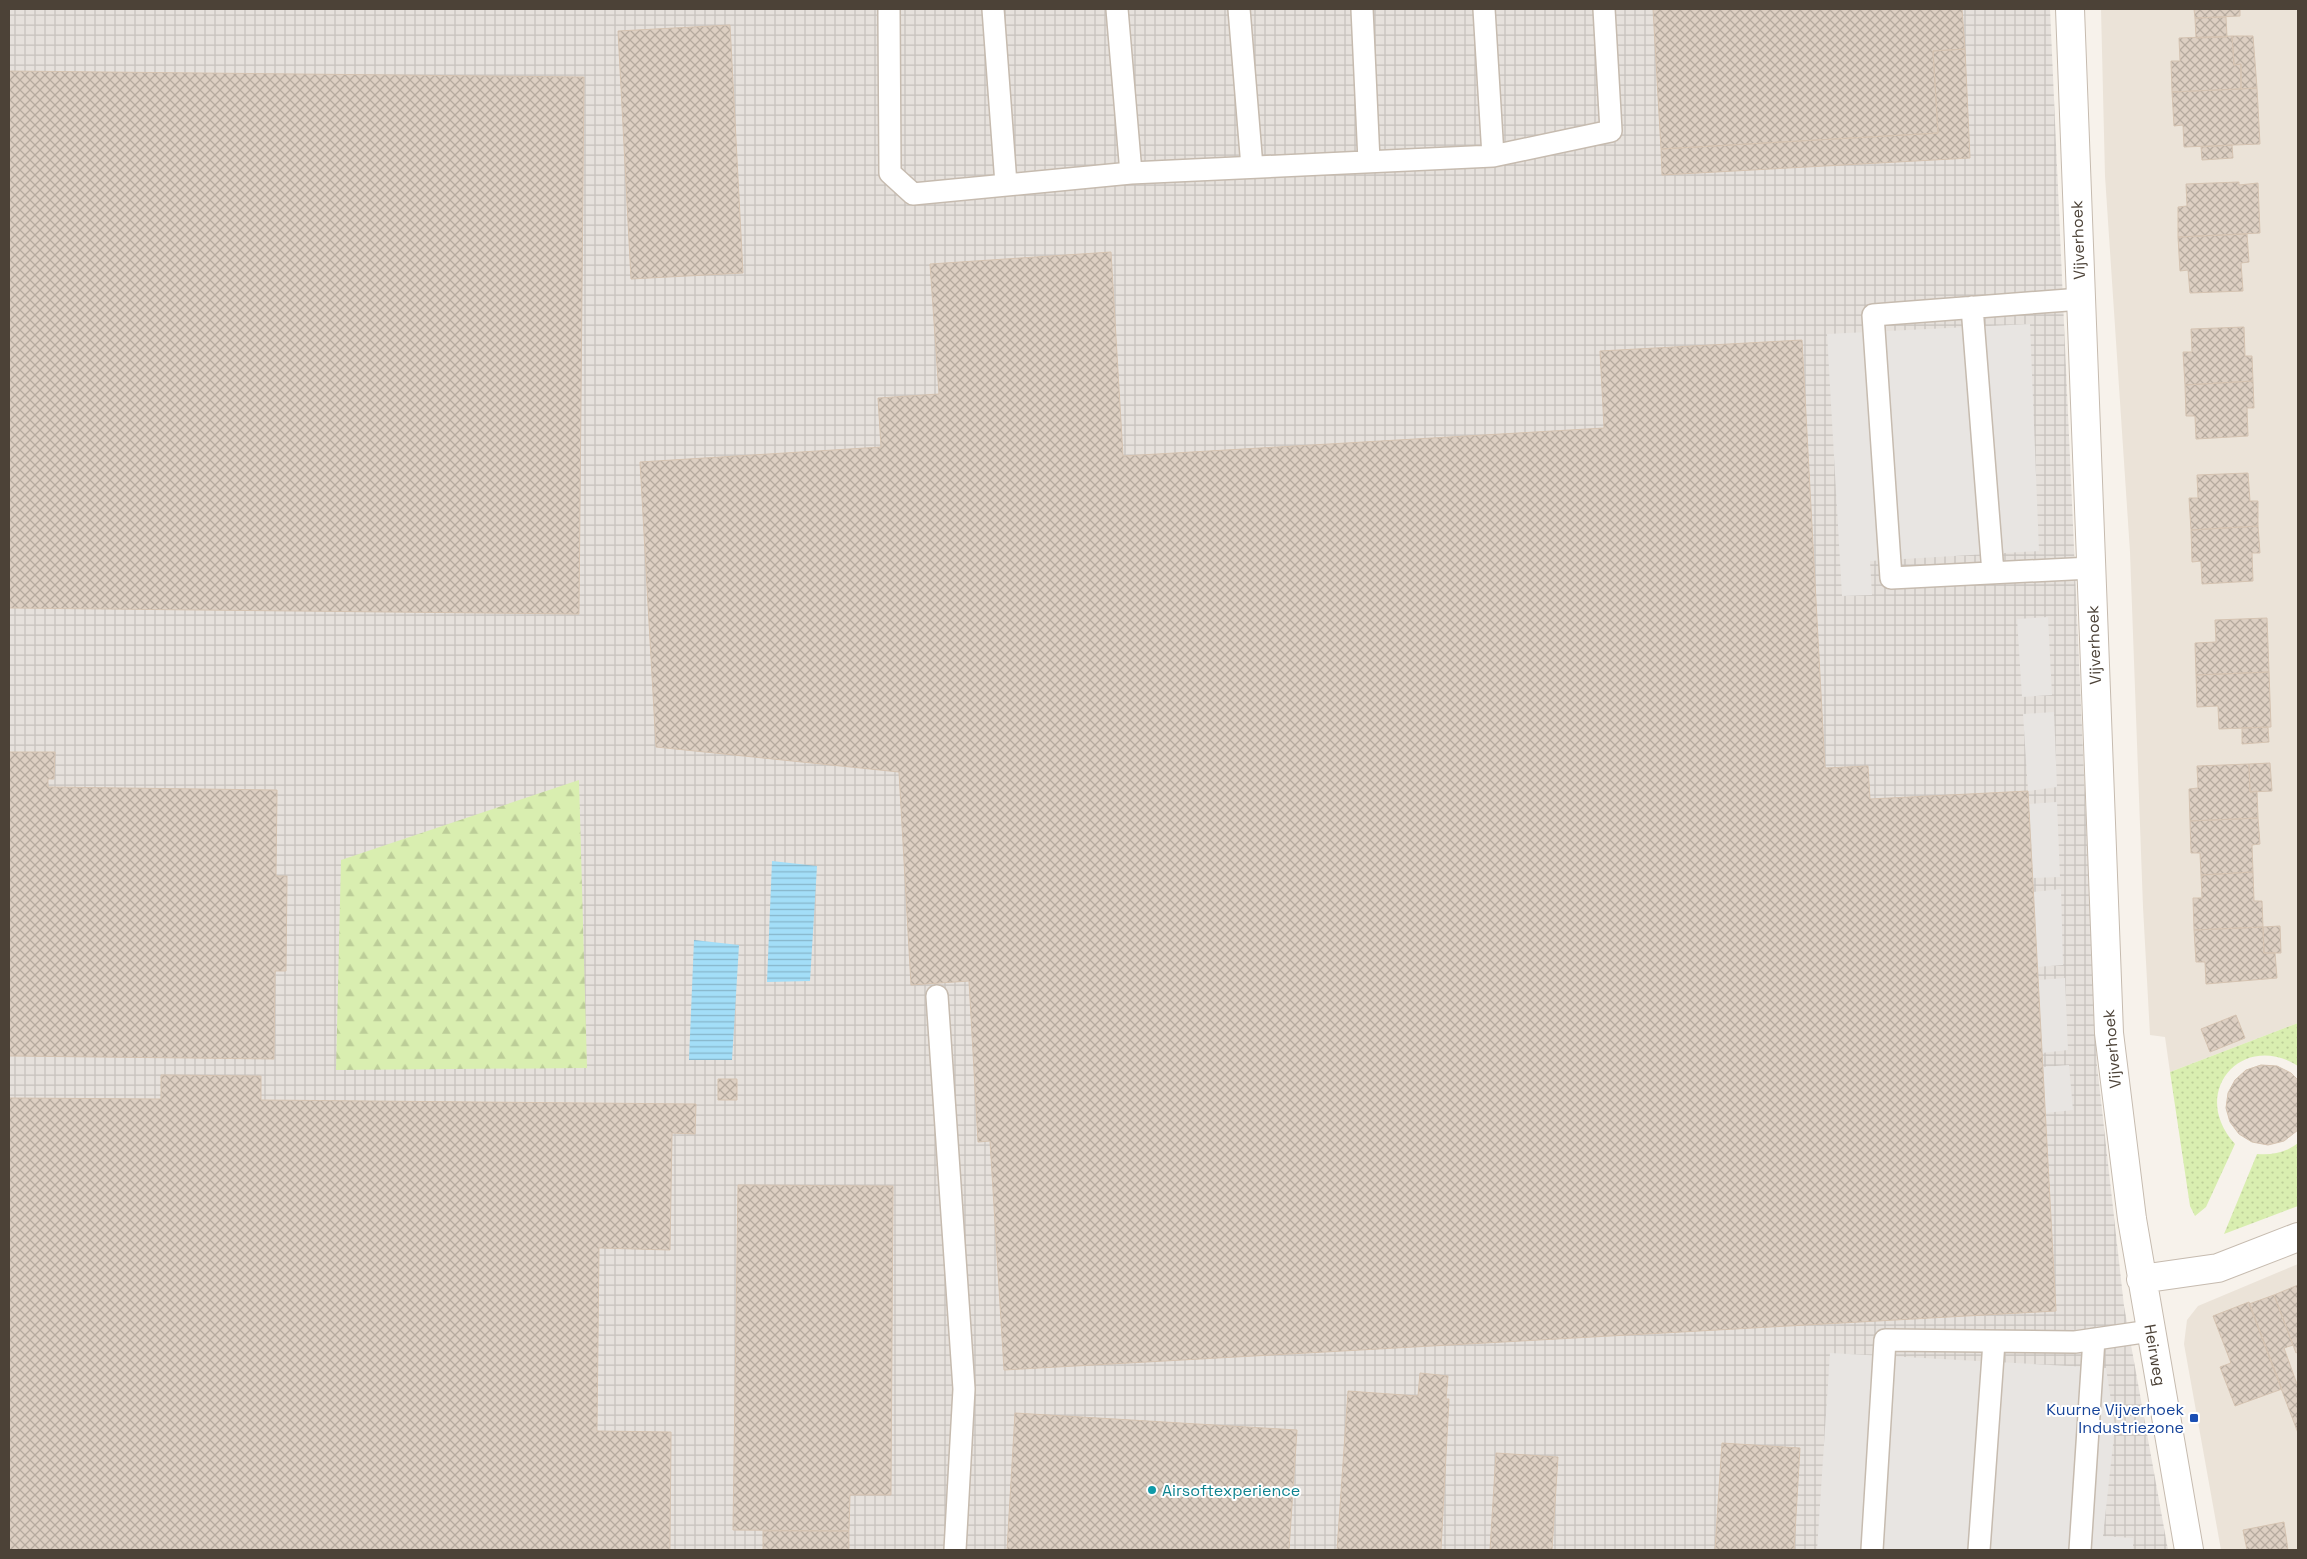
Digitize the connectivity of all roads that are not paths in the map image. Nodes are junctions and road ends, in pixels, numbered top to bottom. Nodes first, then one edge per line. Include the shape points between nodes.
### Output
1 (889, 9) edge
2 (994, 9) edge
3 (1117, 9) edge
4 (1240, 9) edge
5 (1362, 9) edge
6 (1484, 9) edge
7 (1604, 9) edge
8 (2070, 9) edge
9 (1493, 156) junction
10 (1369, 161) junction
11 (1252, 167) junction
12 (1131, 173) junction
13 (1006, 184) junction
14 (2081, 299) junction
15 (1972, 307) junction
16 (2091, 568) junction
17 (1993, 573) junction
18 (937, 996) dead end
19 (2298, 1238) edge
20 (2141, 1279) junction
21 (2150, 1331) junction
22 (2094, 1339) junction
23 (1994, 1342) junction
24 (954, 1550) edge
25 (1872, 1550) edge
26 (1978, 1550) edge
27 (2080, 1550) edge
28 (2189, 1550) edge

1 - 13 lane via 890,174 913,194
2 - 13 lane
3 - 12 lane
4 - 11 lane
5 - 10 lane
6 - 9 lane
7 - 9 lane via 1611,131
8 - 14 street, Vijverhoek
9 - 10 lane
10 - 11 lane
11 - 12 lane
12 - 13 lane
14 - 15 lane
14 - 16 street, Vijverhoek
15 - 17 lane
15 - 17 lane via 1873,315 1891,578
16 - 17 lane
16 - 20 street, Vijverhoek via 2109,1032
18 - 24 lane via 964,1389
19 - 20 street via 2218,1268
20 - 21 street, Heirweg
21 - 22 lane
21 - 28 street, Heirweg
22 - 23 lane
22 - 27 lane
23 - 25 lane via 1885,1340
23 - 26 lane

